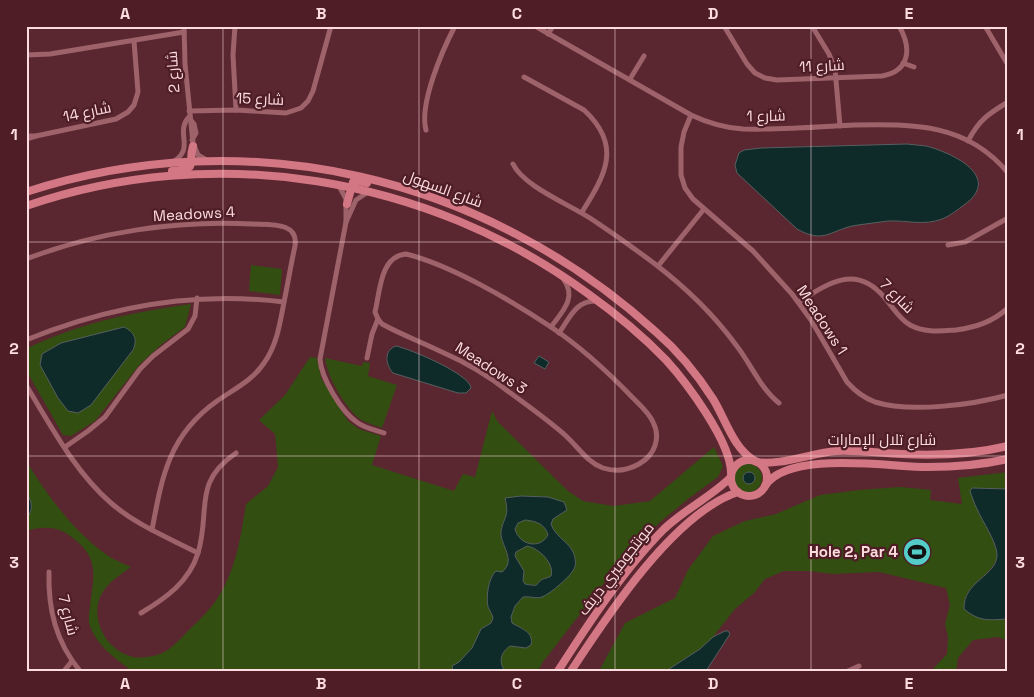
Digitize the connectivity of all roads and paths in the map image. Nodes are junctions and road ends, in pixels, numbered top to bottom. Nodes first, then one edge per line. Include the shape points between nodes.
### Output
1 (234, 26) edge
2 (331, 26) edge
3 (456, 26) edge
4 (535, 26) edge
5 (553, 26) edge
6 (724, 26) edge
7 (812, 26) edge
8 (899, 26) edge
9 (985, 26) edge
10 (184, 29) edge
11 (548, 34) junction
12 (134, 41) junction
13 (26, 55) edge
14 (644, 56) dead end
15 (903, 63) junction
16 (1008, 65) edge
17 (914, 67) dead end
18 (524, 77) dead end
19 (837, 78) junction
20 (630, 79) junction
21 (1008, 102) edge
22 (236, 110) junction
23 (691, 115) junction
24 (189, 116) junction
25 (840, 126) junction
26 (426, 130) dead end
27 (26, 137) edge
28 (968, 141) junction
29 (193, 143) junction
30 (185, 144) junction
31 (208, 161) junction
32 (192, 162) junction
33 (170, 164) junction
34 (513, 164) dead end
35 (1008, 173) edge
36 (128, 181) junction
37 (337, 184) junction
38 (351, 187) junction
39 (403, 188) junction
40 (26, 192) edge
41 (369, 192) junction
42 (346, 204) junction
43 (26, 206) edge
44 (704, 209) junction
45 (582, 212) junction
46 (1008, 218) edge
47 (346, 222) junction
48 (948, 244) dead end
49 (26, 259) edge
50 (658, 266) junction
51 (558, 272) junction
52 (197, 298) junction
53 (599, 301) junction
54 (284, 302) junction
55 (569, 302) junction
56 (799, 302) junction
57 (577, 307) junction
58 (1008, 308) edge
59 (378, 319) junction
60 (552, 327) junction
61 (560, 333) junction
62 (26, 340) edge
63 (367, 358) dead end
64 (26, 385) edge
65 (1008, 395) edge
66 (779, 403) dead end
67 (384, 433) dead end
68 (1008, 446) edge
69 (65, 447) junction
70 (236, 453) dead end
71 (1008, 460) edge
72 (756, 461) junction
73 (731, 475) junction
74 (765, 486) junction
75 (738, 492) junction
76 (152, 530) junction
77 (198, 553) junction
78 (49, 572) dead end
79 (141, 613) dead end
80 (72, 661) junction
81 (859, 666) dead end
82 (64, 671) edge
83 (80, 671) edge
84 (558, 671) edge
85 (571, 671) edge
86 (848, 671) edge

1 - 22 street
2 - 22 street, شارع 15 via 313,92 305,104 286,113
3 - 26 street via 438,64 424,116
4 - 11 street, شارع 1
5 - 11 street
6 - 19 street, شارع 11 via 747,64 760,76 777,80
7 - 19 street via 829,54
8 - 15 street via 908,51
9 - 16 street
10 - 12 street
10 - 24 street, شارع 2
11 - 20 street, شارع 1
12 - 13 street
12 - 27 street, شارع 14 via 138,92 128,112 116,118
14 - 20 street
15 - 17 street
15 - 19 street, شارع 11 via 888,74
18 - 45 street via 584,110 602,134 607,152 605,172
19 - 25 street
20 - 23 street, شارع 1
21 - 28 street via 981,120
22 - 24 street, شارع 15
23 - 25 street, شارع 1 via 716,125 743,129
23 - 44 street, Meadows 1 via 682,142 681,175 688,194
24 - 29 street, شارع 2 via 196,133
24 - 30 street via 184,126
25 - 28 street, شارع 1 via 914,125
28 - 35 street, شارع 1
29 - 30 street
29 - 31 street via 198,155
29 - 32 main road
30 - 33 street via 182,156
31 - 32 main road, شارع السهول
31 - 39 main road, شارع السهول via 295,164
32 - 33 main road, شارع السهول
32 - 36 main road via 185,170
33 - 40 main road, شارع السهول via 94,174
34 - 45 street via 524,180
36 - 37 main road, شارع السهول via 237,173
36 - 43 main road, شارع السهول via 79,190
37 - 38 main road, شارع السهول
37 - 42 street via 345,195
38 - 39 main road via 358,181
38 - 41 main road, شارع السهول
38 - 42 main road
39 - 72 main road, شارع السهول via 469,211 509,230 606,291 643,320 687,364 713,399 740,449
41 - 47 street via 356,200
41 - 51 main road, شارع السهول via 462,222
42 - 47 street
44 - 50 street
44 - 56 street, Meadows 1 via 753,252
45 - 50 street
46 - 48 street via 965,242
47 - 67 street via 320,359 321,369 351,418 362,426
49 - 54 street, Meadows 4 via 86,241 147,229 202,224 283,226 290,230 296,241
50 - 66 street via 717,322 766,391
51 - 53 main road, شارع السهول
51 - 55 street via 568,287
52 - 54 street
52 - 62 street via 120,310
52 - 69 street via 195,316 188,329 140,369 105,417
53 - 57 street
53 - 73 main road, شارع السهول via 656,350 687,385 727,451
54 - 76 street, Meadows 4 via 275,341 264,364 246,383 202,413 177,443 162,479
55 - 57 street
55 - 60 street
56 - 58 street, شارع 7 via 828,284 854,280 879,292 904,321 930,331 979,326
56 - 65 street, Meadows 1 via 847,382 855,391 873,401 894,406 934,406
57 - 61 street
59 - 60 street, Meadows 3 via 375,312 387,264 406,254 471,281
59 - 61 street, Meadows 3 via 386,326 462,362 508,390 566,436 594,464 614,470 642,462 657,442 655,427 648,413
59 - 63 street
60 - 61 street, Meadows 3
64 - 69 street
68 - 72 main road, شارع تلال الإمارات via 915,454 836,451 775,462
69 - 76 street via 78,468 106,498
70 - 77 street via 215,471 209,482
71 - 74 main road, شارع تلال الإمارات via 913,467 861,462 812,465 778,473
72 - 73 main road via 740,462
72 - 74 main road via 766,472
73 - 75 main road
73 - 84 main road, مونتجوميري دريف via 678,516 651,543 598,611
74 - 75 main road via 753,495
75 - 85 main road, مونتجوميري دريف via 718,501 673,537 608,617
76 - 77 street
77 - 79 street via 177,588
78 - 80 street, شارع 7 via 50,609 62,645
80 - 82 street
80 - 83 street, شارع 7
81 - 86 street

